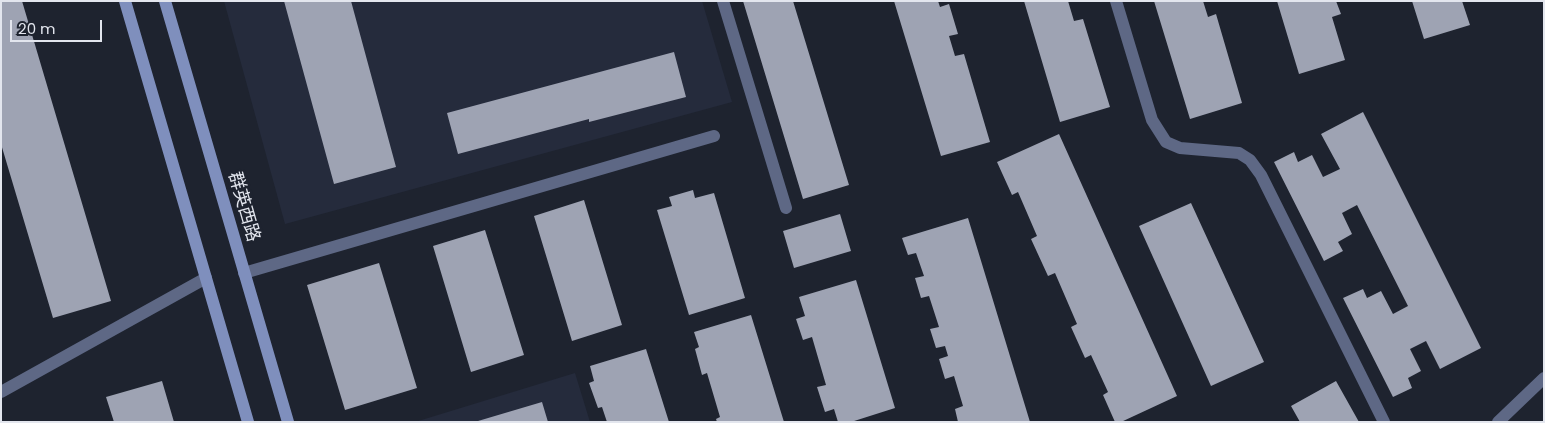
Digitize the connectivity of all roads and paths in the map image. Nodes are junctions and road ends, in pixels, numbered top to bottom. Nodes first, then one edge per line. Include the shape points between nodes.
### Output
1 (125, 1) edge
2 (165, 1) edge
3 (723, 1) edge
4 (1116, 1) edge
5 (714, 136) dead end
6 (786, 208) dead end
7 (244, 273) junction
8 (206, 278) junction
9 (1544, 378) edge
10 (1, 392) edge
11 (248, 422) edge
12 (288, 422) edge
13 (1384, 422) edge
14 (1498, 422) edge

1 - 8 main road
2 - 7 main road, 群英西路
3 - 6 street
4 - 13 street via 1152,120 1166,142 1180,148 1239,153 1250,160 1261,175
5 - 7 street
7 - 12 main road, 群英西路
8 - 10 street
8 - 11 main road
9 - 14 street

